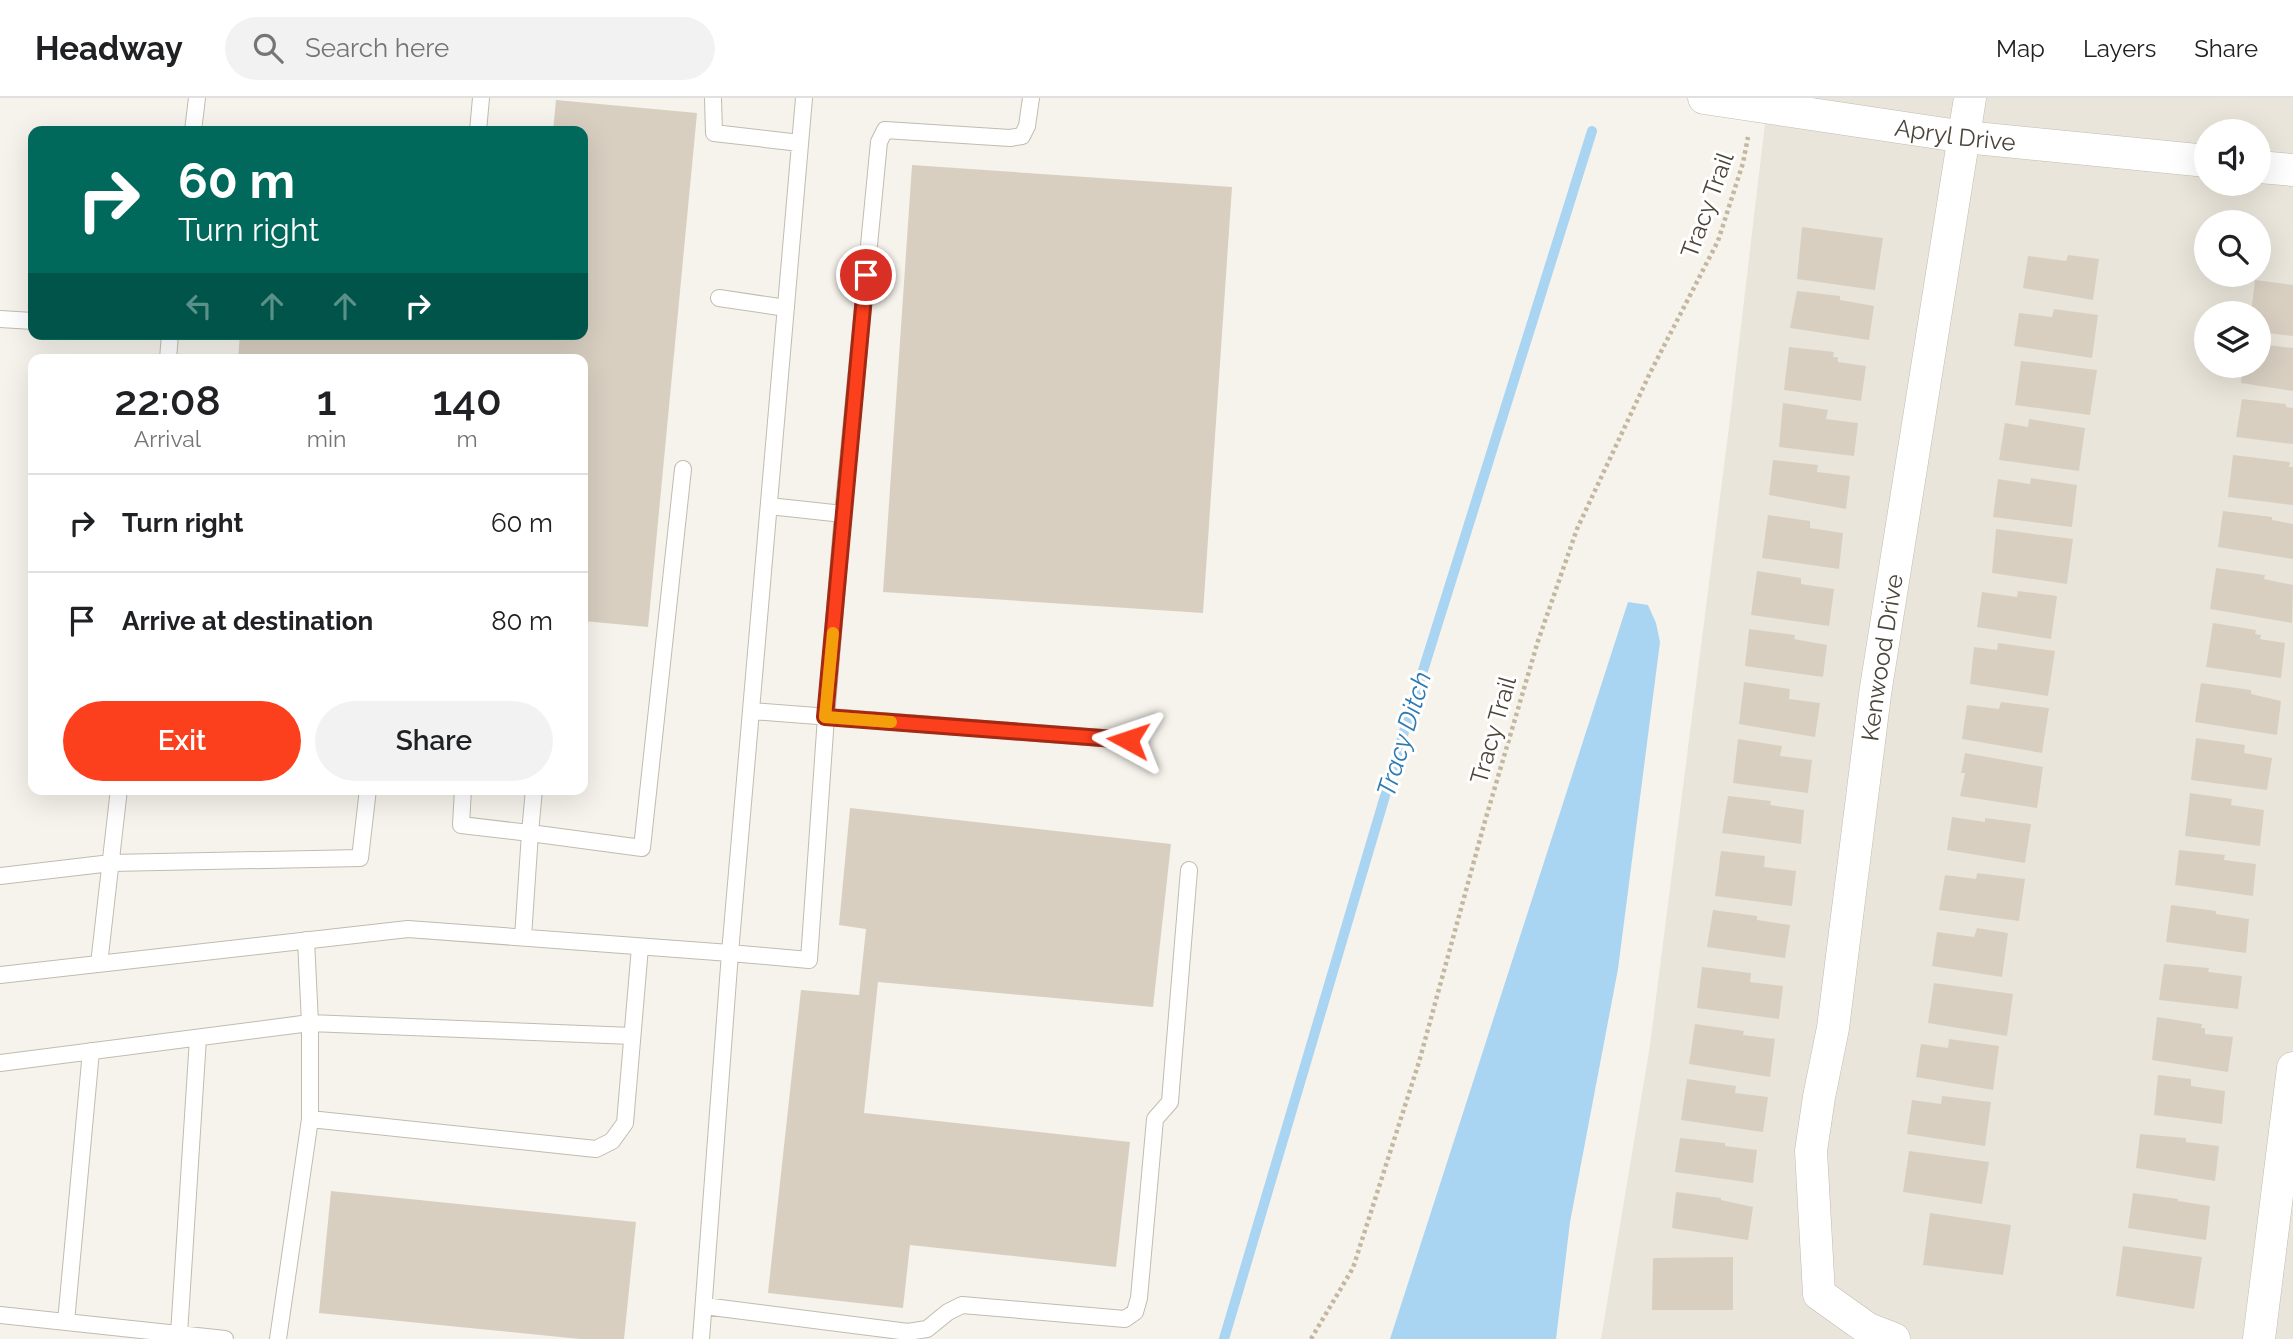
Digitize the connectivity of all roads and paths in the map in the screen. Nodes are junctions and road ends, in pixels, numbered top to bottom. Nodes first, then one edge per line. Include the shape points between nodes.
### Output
1 (197, 98) edge
2 (481, 98) edge
3 (713, 98) edge
4 (804, 98) edge
5 (1031, 98) edge
6 (1704, 98) edge
7 (1970, 98) edge
8 (194, 126) edge
9 (478, 126) edge
10 (1965, 137) junction
11 (800, 144) junction
12 (1746, 144) dead end
13 (2194, 160) edge
14 (2271, 168) edge
15 (2293, 170) edge
16 (719, 299) dead end
17 (786, 308) junction
18 (0, 319) edge
19 (28, 321) edge
20 (683, 469) dead end
21 (769, 506) junction
22 (843, 514) junction
23 (751, 711) junction
24 (825, 717) junction
25 (1128, 740) dead end
26 (118, 795) edge
27 (367, 795) edge
28 (462, 795) edge
29 (533, 795) edge
30 (530, 833) junction
31 (111, 863) junction
32 (1189, 870) dead end
33 (0, 876) edge
34 (523, 937) junction
35 (306, 940) junction
36 (639, 947) junction
37 (730, 953) junction
38 (99, 964) junction
39 (0, 975) edge
40 (310, 1023) junction
41 (632, 1035) junction
42 (198, 1038) junction
43 (91, 1051) junction
44 (0, 1063) edge
45 (2293, 1068) edge
46 (310, 1119) junction
47 (704, 1306) junction
48 (0, 1315) edge
49 (66, 1322) junction
50 (179, 1334) junction
51 (225, 1339) edge
52 (278, 1339) edge
53 (701, 1339) edge
54 (1311, 1339) edge
55 (1894, 1339) edge
56 (2259, 1339) edge

1 - 8 lane
2 - 9 lane
3 - 11 lane via 714,133
4 - 11 lane
5 - 22 lane via 1022,136 885,130 879,142
6 - 10 street, Apryl Drive
7 - 10 street, Kenwood Drive
10 - 13 street, Apryl Drive
10 - 55 street, Kenwood Drive via 1875,694 1833,1028 1811,1151 1819,1294 1868,1329
11 - 17 lane
12 - 54 path, Tracy Trail via 1718,241 1577,529 1538,641 1419,1062 1353,1268
14 - 15 street
16 - 17 lane
17 - 21 lane
18 - 19 lane
20 - 30 lane via 642,848
21 - 22 lane
21 - 23 lane
22 - 24 lane
23 - 24 lane
23 - 37 lane
24 - 25 lane
24 - 37 lane via 809,960
26 - 31 lane
27 - 31 lane via 360,858
28 - 30 lane via 460,825
29 - 30 lane
30 - 34 lane
31 - 33 lane
31 - 38 lane
32 - 47 lane via 1170,1102 1155,1119 1136,1312 1125,1319 962,1305 927,1329 908,1332
34 - 35 lane via 408,929
34 - 36 lane
35 - 38 lane
35 - 40 lane
36 - 37 lane
36 - 41 lane
37 - 47 lane
38 - 39 lane
40 - 41 lane
40 - 42 lane
40 - 46 lane
41 - 46 lane via 625,1124 612,1141 596,1149
42 - 43 lane
42 - 50 lane
43 - 44 lane
43 - 49 lane
45 - 56 street
46 - 52 lane
47 - 53 lane
48 - 49 lane
49 - 50 lane
50 - 51 lane

